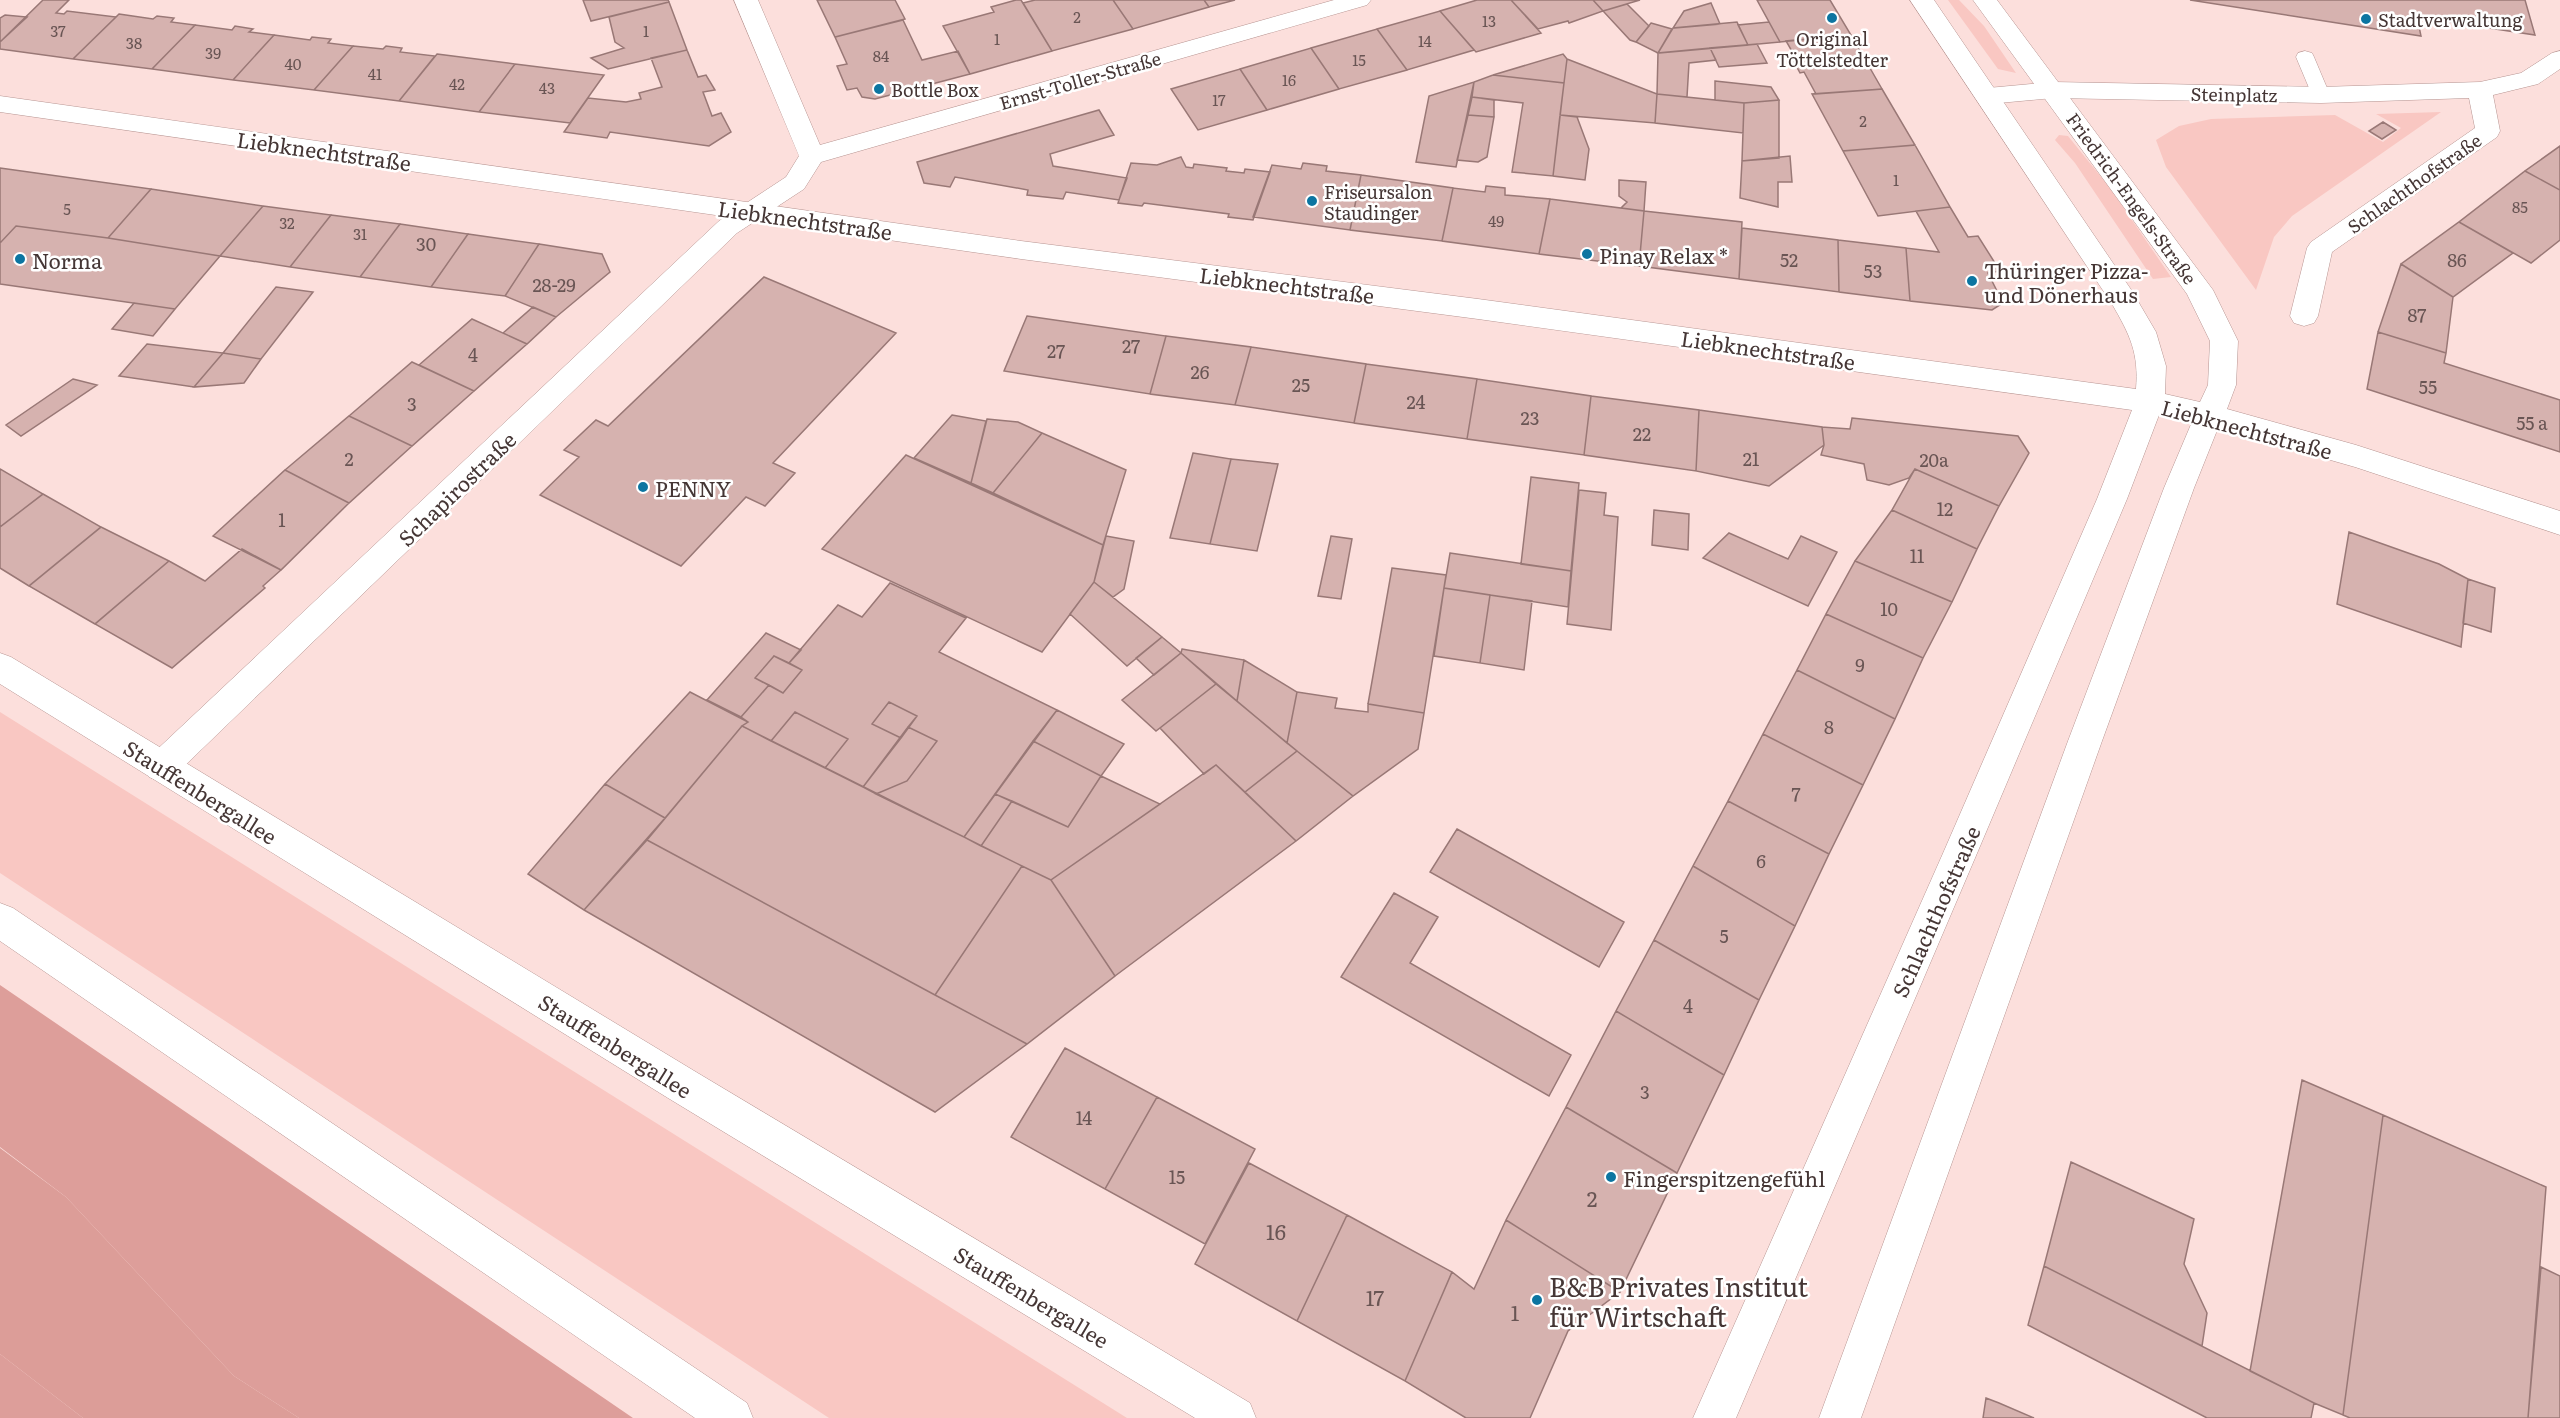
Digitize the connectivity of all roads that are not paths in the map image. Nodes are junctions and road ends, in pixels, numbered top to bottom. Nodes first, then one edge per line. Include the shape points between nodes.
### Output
1 (746, 0) edge
2 (1359, 0) edge
3 (1922, 0) edge
4 (1985, 0) edge
5 (2305, 57) dead end
6 (2560, 58) edge
7 (2054, 90) junction
8 (2480, 90) junction
9 (2321, 95) junction
10 (1988, 96) junction
11 (0, 104) edge
12 (812, 156) junction
13 (752, 211) junction
14 (2304, 316) dead end
15 (2150, 402) junction
16 (2212, 415) junction
17 (2560, 523) edge
18 (0, 667) edge
19 (161, 768) junction
20 (0, 920) edge
21 (732, 1418) edge
22 (1234, 1418) edge
23 (1714, 1418) edge
24 (1840, 1418) edge

1 - 12 street
2 - 12 street, Ernst-Toller-Straße
3 - 10 street
4 - 7 street, Friedrich-Engels-Straße
5 - 9 lane
6 - 8 street via 2529,79
7 - 9 street, Steinplatz
7 - 10 street, Steinplatz
7 - 16 street, Friedrich-Engels-Straße via 2199,290 2213,316 2224,341 2224,361 2223,385
8 - 9 street, Steinplatz
8 - 14 street, Schlachthofstraße via 2488,131 2320,248
10 - 15 street via 2142,332 2152,366
11 - 13 street, Liebknechtstraße
12 - 13 street via 795,183
13 - 15 street, Liebknechtstraße
13 - 19 street, Schapirostraße via 728,227
15 - 16 street, Liebknechtstraße
15 - 23 street, Schlachthofstraße via 2004,752
16 - 17 street, Liebknechtstraße via 2404,471
16 - 24 street via 2180,488 2085,741
18 - 19 street, Stauffenbergallee
19 - 22 street, Stauffenbergallee
20 - 21 street

